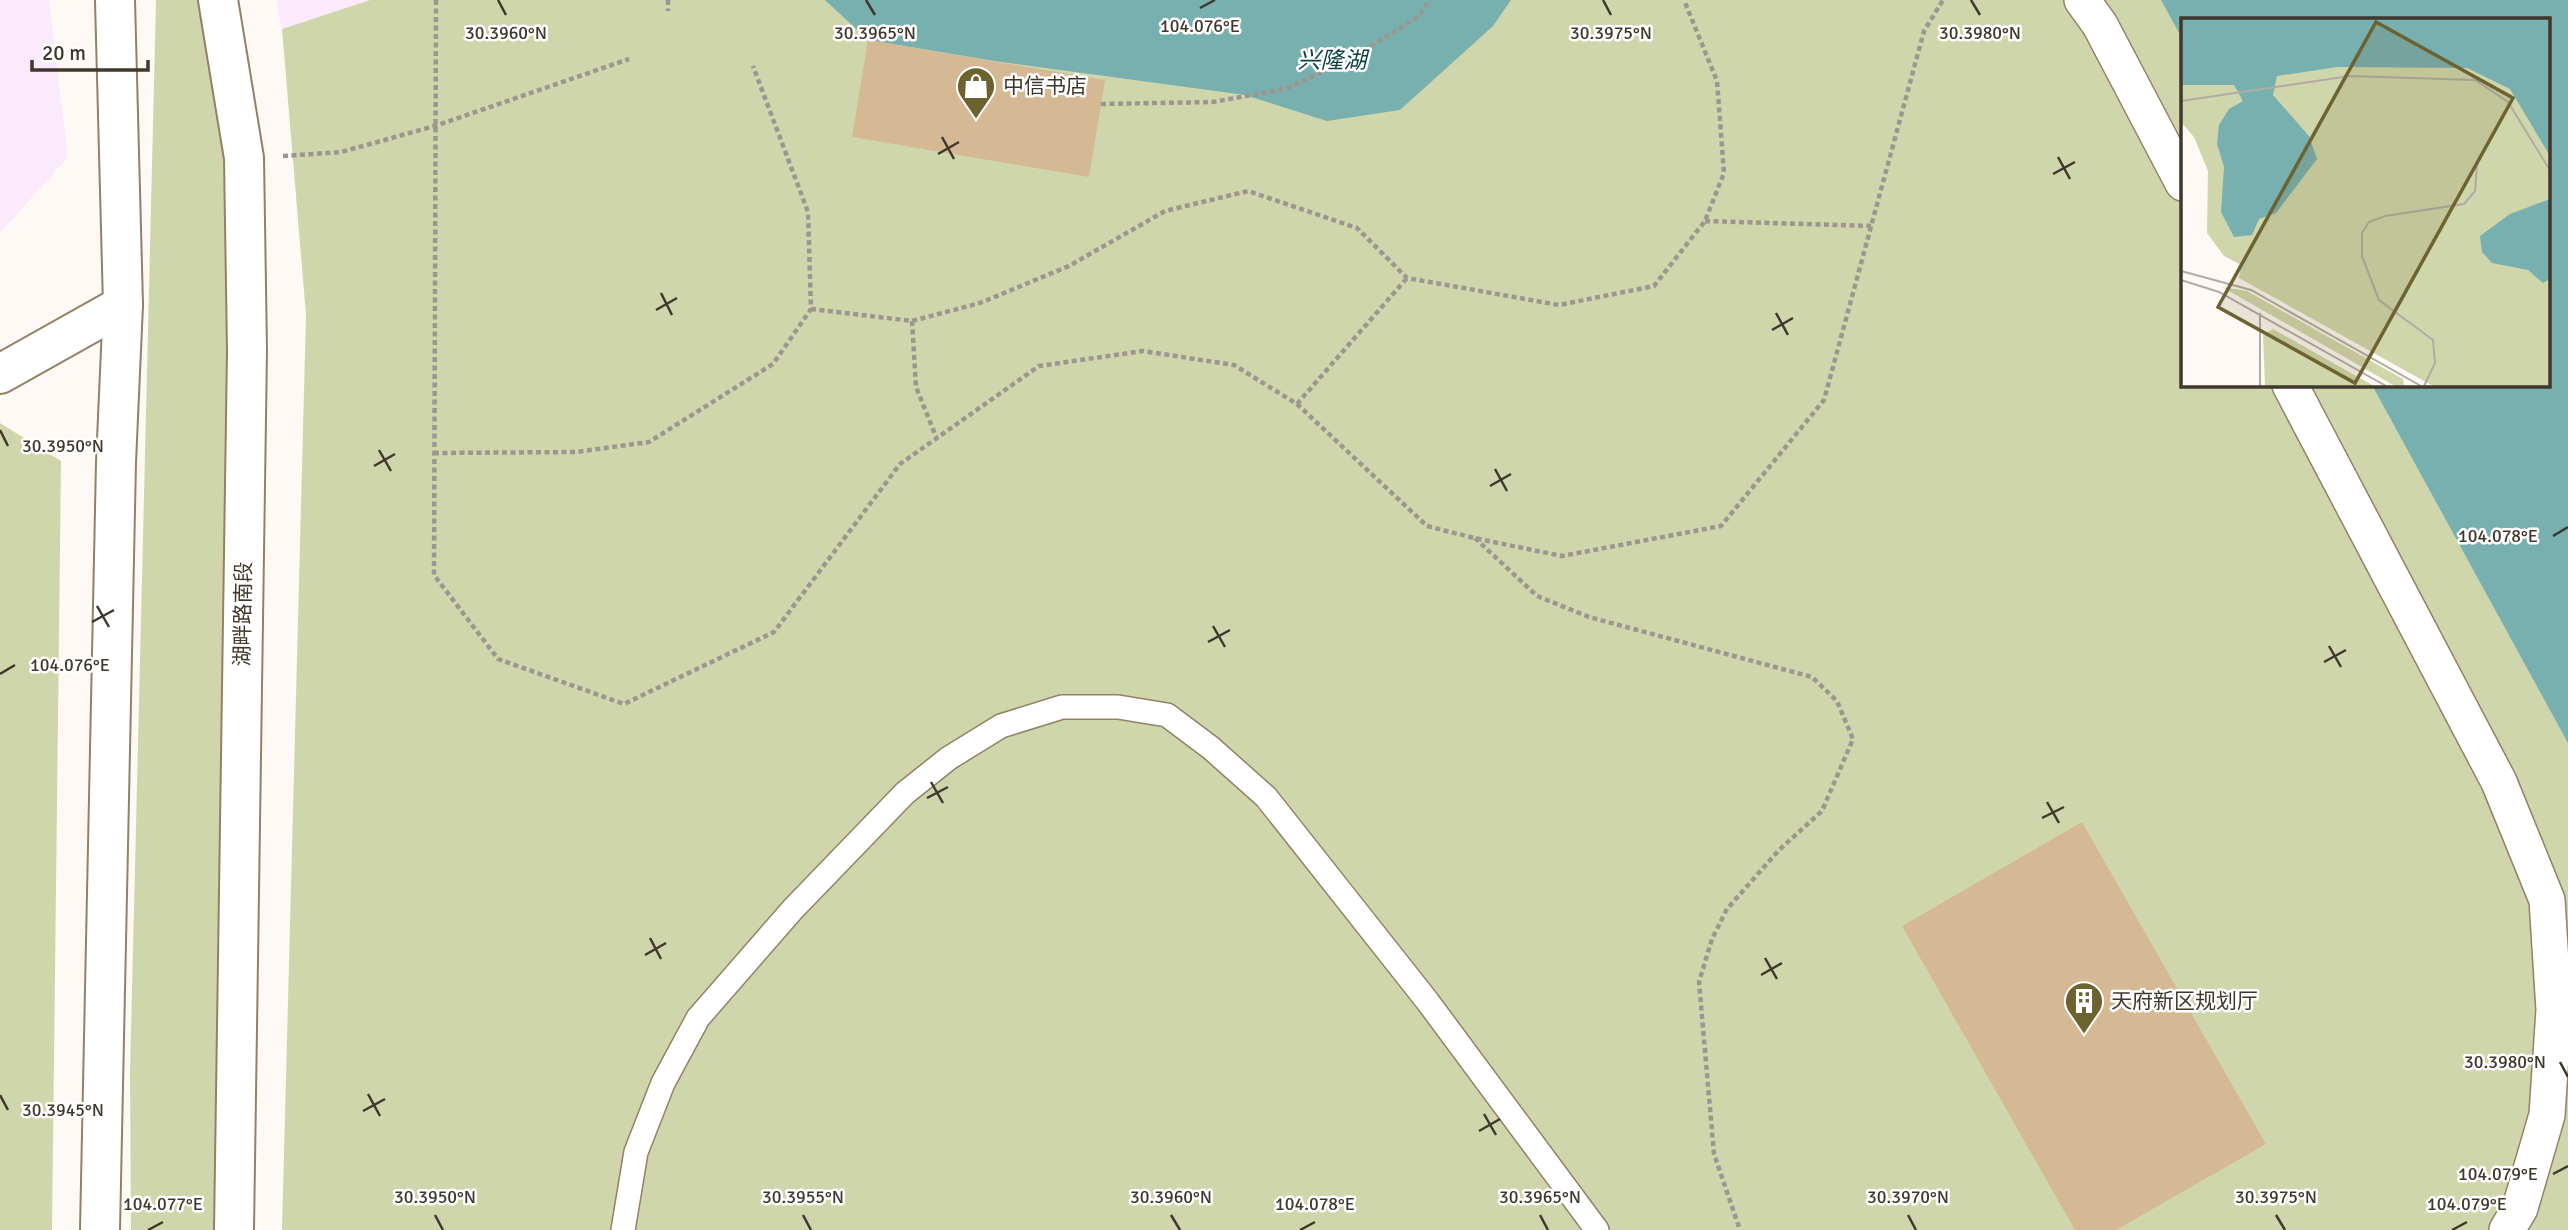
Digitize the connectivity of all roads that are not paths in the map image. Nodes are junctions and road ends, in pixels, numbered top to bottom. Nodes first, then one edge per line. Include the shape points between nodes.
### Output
1 (115, 0) edge
2 (218, 0) edge
3 (2082, 0) edge
4 (2181, 179) edge
5 (123, 305) junction
6 (0, 374) edge
7 (2291, 387) edge
8 (100, 1230) edge
9 (234, 1230) edge
10 (623, 1230) edge
11 (1597, 1230) edge
12 (2507, 1230) edge

1 - 5 main road
2 - 9 main road, 湖畔路南段 via 244,158 247,350
3 - 4 street via 2100,25
5 - 6 main road
5 - 8 main road
7 - 12 street via 2499,782 2547,900 2554,1010 2547,1115 2520,1208
10 - 11 lane via 636,1152 663,1083 698,1018 793,909 905,793 949,758 1001,726 1062,707 1118,707 1167,715 1266,797 1428,1002

